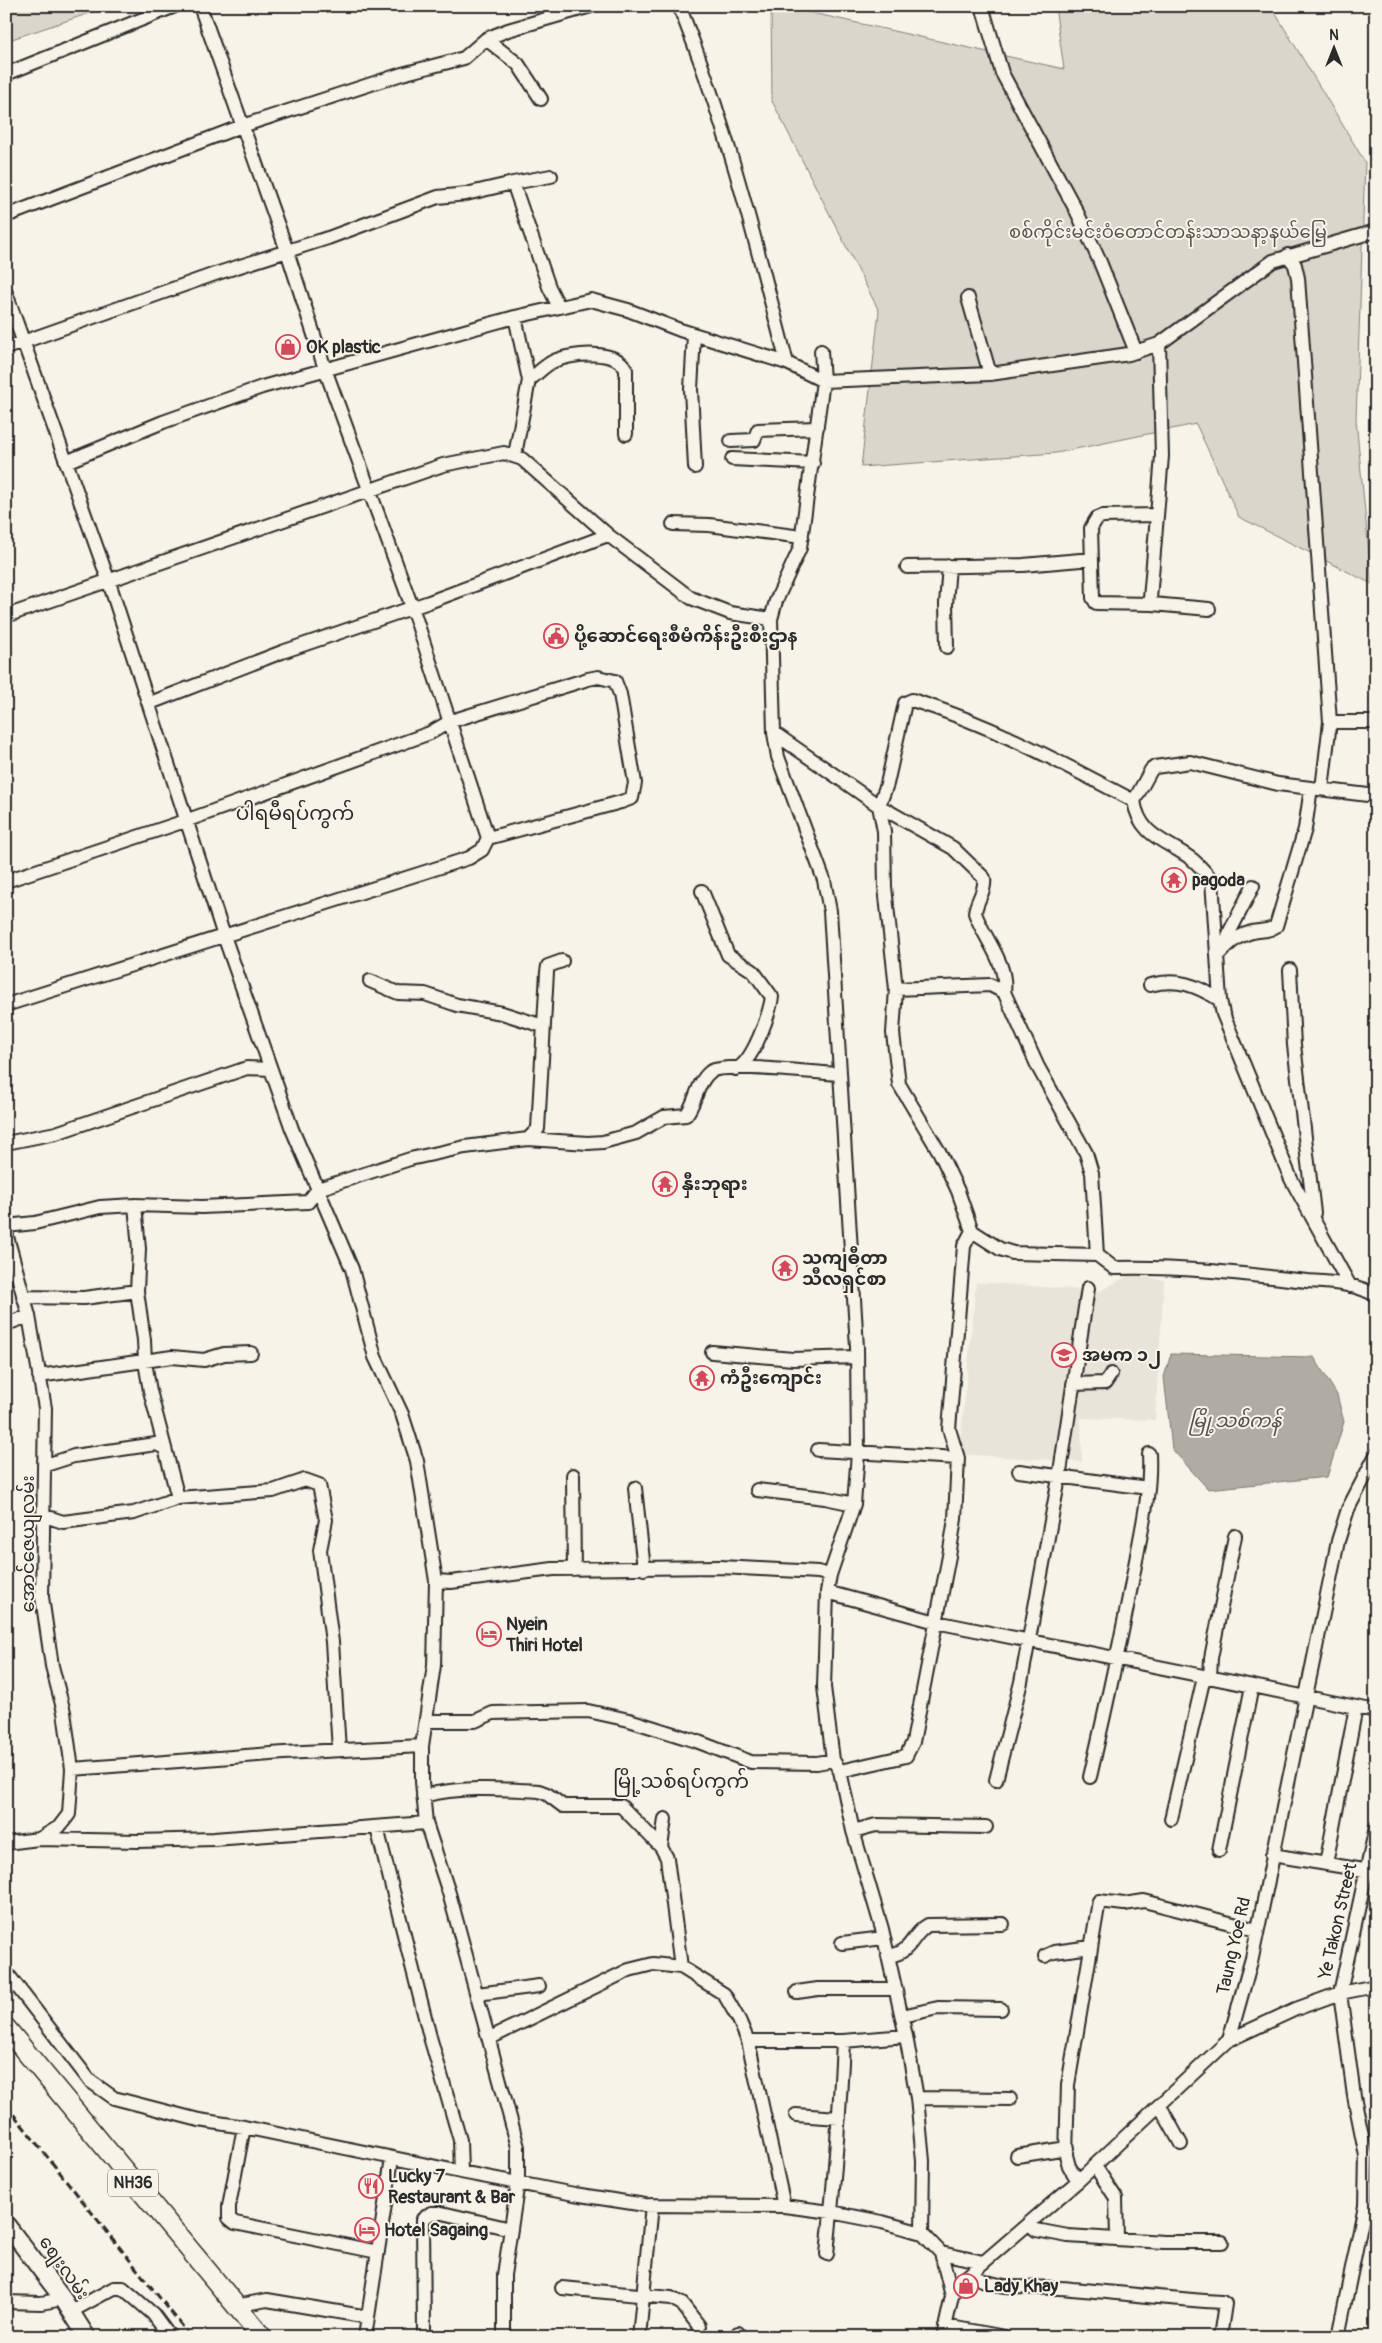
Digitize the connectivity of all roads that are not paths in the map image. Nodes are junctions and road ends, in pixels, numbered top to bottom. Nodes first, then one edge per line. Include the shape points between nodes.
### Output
1 (175, 6) edge
2 (200, 6) edge
3 (591, 6) edge
4 (679, 6) edge
5 (982, 6) edge
6 (486, 39) junction
7 (6, 74) edge
8 (541, 99) dead end
9 (242, 126) junction
10 (551, 176) dead end
11 (513, 183) junction
12 (6, 216) edge
13 (1376, 231) edge
14 (287, 251) junction
15 (1288, 255) junction
16 (6, 293) edge
17 (968, 298) dead end
18 (559, 307) junction
19 (515, 317) junction
20 (694, 335) junction
21 (24, 343) junction
22 (1159, 344) junction
23 (6, 348) edge
24 (821, 351) dead end
25 (1136, 352) junction
26 (787, 363) junction
27 (325, 368) junction
28 (990, 374) junction
29 (529, 380) junction
30 (823, 381) junction
31 (817, 428) junction
32 (626, 434) dead end
33 (731, 441) dead end
34 (515, 455) junction
35 (732, 459) dead end
36 (66, 462) junction
37 (813, 463) junction
38 (695, 467) dead end
39 (370, 490) junction
40 (1156, 515) junction
41 (673, 524) dead end
42 (608, 535) junction
43 (802, 537) junction
44 (1092, 559) junction
45 (950, 566) junction
46 (907, 567) dead end
47 (109, 582) junction
48 (1152, 604) junction
49 (412, 607) junction
50 (1209, 609) dead end
51 (6, 616) edge
52 (771, 619) junction
53 (947, 648) dead end
54 (150, 703) junction
55 (451, 722) junction
56 (1330, 722) junction
57 (1376, 722) edge
58 (774, 733) junction
59 (1316, 788) junction
60 (1376, 796) edge
61 (1134, 801) junction
62 (879, 806) junction
63 (188, 820) junction
64 (488, 838) junction
65 (6, 881) edge
66 (1253, 886) dead end
67 (702, 891) dead end
68 (224, 936) junction
69 (1221, 952) junction
70 (562, 961) dead end
71 (1290, 970) dead end
72 (370, 981) dead end
73 (1150, 984) dead end
74 (896, 989) junction
75 (1004, 992) junction
76 (1220, 1000) junction
77 (6, 1005) edge
78 (543, 1026) junction
79 (270, 1069) junction
80 (736, 1069) junction
81 (840, 1074) junction
82 (528, 1139) junction
83 (6, 1143) edge
84 (318, 1189) junction
85 (136, 1205) junction
86 (6, 1226) edge
87 (1317, 1227) junction
88 (972, 1231) junction
89 (6, 1233) edge
90 (1097, 1255) junction
91 (1350, 1286) junction
92 (1088, 1288) dead end
93 (137, 1291) junction
94 (1376, 1296) edge
95 (23, 1297) junction
96 (29, 1316) junction
97 (6, 1324) edge
98 (712, 1352) dead end
99 (251, 1353) dead end
100 (857, 1357) junction
101 (145, 1362) junction
102 (1111, 1374) dead end
103 (39, 1376) junction
104 (1073, 1384) junction
105 (165, 1448) junction
106 (818, 1450) dead end
107 (858, 1453) junction
108 (1149, 1454) dead end
109 (1376, 1455) edge
110 (958, 1458) junction
111 (46, 1465) junction
112 (1019, 1471) dead end
113 (573, 1475) dead end
114 (1059, 1478) junction
115 (635, 1488) dead end
116 (1148, 1488) junction
117 (757, 1490) dead end
118 (178, 1498) junction
119 (854, 1504) junction
120 (45, 1516) junction
121 (1235, 1536) dead end
122 (574, 1569) junction
123 (644, 1570) junction
124 (830, 1575) junction
125 (436, 1581) junction
126 (826, 1592) junction
127 (936, 1622) junction
128 (1028, 1641) junction
129 (1117, 1659) junction
130 (1207, 1678) junction
131 (1252, 1686) junction
132 (1307, 1698) junction
133 (1356, 1707) junction
134 (1376, 1711) edge
135 (426, 1721) junction
136 (422, 1746) junction
137 (339, 1750) junction
138 (837, 1765) junction
139 (72, 1769) junction
140 (1090, 1777) dead end
141 (996, 1780) dead end
142 (423, 1796) junction
143 (1171, 1819) dead end
144 (665, 1820) dead end
145 (426, 1823) junction
146 (986, 1827) dead end
147 (1376, 1827) edge
148 (377, 1828) junction
149 (853, 1831) junction
150 (39, 1839) junction
151 (6, 1843) edge
152 (661, 1847) junction
153 (1219, 1850) dead end
154 (1272, 1855) junction
155 (1326, 1864) junction
156 (1371, 1872) edge
157 (1003, 1924) dead end
158 (1257, 1930) junction
159 (884, 1938) junction
160 (842, 1943) dead end
161 (1092, 1947) junction
162 (888, 1956) junction
163 (1045, 1956) dead end
164 (681, 1967) junction
165 (6, 1972) edge
166 (539, 1986) dead end
167 (1376, 1986) edge
168 (895, 1989) junction
169 (797, 1992) dead end
170 (1340, 1992) junction
171 (477, 1994) junction
172 (1001, 2009) dead end
173 (902, 2016) junction
174 (6, 2028) edge
175 (906, 2036) junction
176 (490, 2038) junction
177 (1229, 2040) junction
178 (748, 2041) junction
179 (843, 2041) junction
180 (916, 2098) junction
181 (1010, 2099) dead end
182 (1160, 2106) junction
183 (796, 2115) dead end
184 (839, 2118) junction
185 (244, 2127) junction
186 (1180, 2144) dead end
187 (1067, 2148) junction
188 (1017, 2156) dead end
189 (392, 2158) junction
190 (1095, 2166) junction
191 (1376, 2166) edge
192 (461, 2172) junction
193 (1366, 2176) junction
194 (1078, 2181) junction
195 (518, 2182) junction
196 (652, 2205) junction
197 (784, 2206) junction
198 (831, 2212) junction
199 (6, 2224) edge
200 (1030, 2224) junction
201 (511, 2229) junction
202 (922, 2233) junction
203 (1117, 2238) junction
204 (1222, 2242) dead end
205 (378, 2252) junction
206 (827, 2254) dead end
207 (941, 2254) junction
208 (983, 2262) junction
209 (970, 2275) junction
210 (562, 2288) dead end
211 (952, 2296) junction
212 (644, 2298) junction
213 (6, 2302) edge
214 (67, 2305) junction
215 (236, 2306) junction
216 (368, 2317) junction
217 (699, 2326) dead end
218 (944, 2332) edge
219 (87, 2337) edge
220 (170, 2337) edge
221 (262, 2337) edge
222 (365, 2337) edge
223 (426, 2337) edge
224 (504, 2337) edge
225 (639, 2337) edge
226 (1005, 2337) edge
227 (1220, 2337) edge
228 (1338, 2337) edge

1 - 7 street
2 - 9 street
3 - 6 street
4 - 26 street via 700,56 751,222
5 - 25 street via 1002,73 1077,212
6 - 8 street via 518,64
6 - 9 street via 464,58 402,74
9 - 12 street
9 - 14 street
10 - 11 street
11 - 14 street via 438,197
11 - 18 street
13 - 15 street
14 - 21 street
14 - 27 street
15 - 22 street via 1274,261
15 - 56 street via 1295,265 1299,293
16 - 21 street
17 - 28 street
18 - 19 street
18 - 20 street via 591,300
19 - 27 street
19 - 29 street
20 - 26 street
20 - 38 street via 691,389
21 - 23 street
21 - 36 street
22 - 25 street
22 - 40 street via 1162,456
24 - 30 street
25 - 28 street
26 - 30 street
27 - 36 street via 163,422
27 - 39 street
28 - 30 street
29 - 32 street via 553,361 568,356 595,355 619,359 626,370
29 - 34 street
30 - 31 street
31 - 33 street via 758,430 754,440
31 - 37 street
34 - 39 street via 504,453 443,465
34 - 42 street
35 - 37 street
36 - 47 street
37 - 43 street
39 - 47 street
39 - 49 street
40 - 44 street via 1097,518 1091,528
40 - 48 street via 1150,586
41 - 43 street via 709,525
42 - 49 street
42 - 52 street via 691,598 730,614
43 - 52 street
44 - 45 street
44 - 48 street via 1093,598 1096,603
45 - 46 street
45 - 53 street via 946,604
47 - 51 street
47 - 54 street
48 - 50 street
49 - 54 street
49 - 55 street
52 - 58 street
54 - 63 street
55 - 63 street via 430,733
55 - 64 street
55 - 64 street via 598,677 615,681 620,694 635,783 632,798
56 - 57 street
56 - 59 street
58 - 62 street
58 - 81 street via 778,757 824,880 830,910
59 - 60 street
59 - 61 street via 1278,784 1190,762 1155,767
59 - 69 street via 1276,926 1269,931 1250,932 1232,940
61 - 62 street via 1028,745 957,714 912,700 905,703
61 - 69 street via 1142,826 1193,860 1212,880
62 - 74 street via 884,831 885,887
62 - 75 street via 953,848 984,878 975,913 1003,968
63 - 65 street
63 - 68 street
64 - 68 street via 482,850 469,858
66 - 69 street
67 - 80 street via 728,954 753,971 772,997 769,1014 751,1053 743,1066
68 - 77 street
68 - 79 street
69 - 76 street
70 - 78 street via 548,966
71 - 87 street via 1294,1045 1310,1196
72 - 78 street via 398,993 425,994 456,1005 502,1012
73 - 76 street via 1180,981 1202,988
74 - 75 street via 990,985
74 - 88 street via 893,1033 899,1084 940,1153
75 - 90 street via 1038,1066 1086,1153 1092,1173
76 - 87 street via 1291,1179
78 - 82 street via 538,1129
79 - 83 street via 247,1068 56,1133
79 - 84 street
80 - 81 street
80 - 82 street via 711,1071 686,1116 664,1117 636,1133 588,1143
81 - 100 street
82 - 84 street via 496,1141 410,1159
84 - 85 street via 308,1202 202,1207
84 - 125 street via 352,1269 375,1357 402,1414 418,1461
85 - 86 street via 100,1207 35,1224
85 - 93 street
87 - 91 street
88 - 90 street via 1000,1249 1013,1253
88 - 110 street via 964,1246 950,1429
89 - 95 street, အောင်ဇေယျလမ်း
90 - 91 street via 1114,1268 1177,1268
91 - 94 street
92 - 104 street
93 - 95 street via 84,1298
93 - 101 street
95 - 96 street, အောင်ဇေယျလမ်း
96 - 97 street
96 - 103 street, အောင်ဇေယျလမ်း
98 - 100 street via 793,1358
99 - 101 street via 224,1354 204,1360 172,1357
100 - 107 street
101 - 103 street
101 - 105 street
102 - 104 street via 1105,1382
103 - 111 street, အောင်ဇေယျလမ်း via 45,1408
104 - 114 street
105 - 111 street via 156,1444 74,1456
105 - 118 street
106 - 107 street
107 - 110 street
107 - 119 street
108 - 116 street
109 - 132 street, Taung Yoe Rd via 1348,1509 1338,1540
110 - 127 street via 952,1537
111 - 120 street, အောင်ဇေယျလမ်း
112 - 114 street
113 - 122 street
114 - 116 street
114 - 128 street
115 - 123 street
116 - 129 street
117 - 119 street
118 - 120 street via 134,1513 63,1522
118 - 137 street via 273,1490 305,1480 319,1485 326,1520 320,1550 332,1642
119 - 124 street
120 - 139 street, အောင်ဇေယျလမ်း via 42,1597
121 - 130 street
122 - 123 street
122 - 125 street
123 - 124 street via 720,1567
124 - 126 street
125 - 135 street via 434,1665
126 - 127 street
126 - 138 street via 824,1687
127 - 128 street
127 - 138 street via 913,1742 906,1756
128 - 129 street
128 - 141 street
129 - 130 street
129 - 140 street
130 - 131 street
130 - 143 street
131 - 132 street
131 - 153 street
132 - 133 street
132 - 154 street, Taung Yoe Rd
133 - 134 street
133 - 155 street
135 - 136 street
135 - 138 street via 475,1721 493,1713 588,1711 629,1720 751,1762
136 - 137 street
136 - 142 street
137 - 139 street
138 - 149 street
139 - 150 street, အောင်ဇေယျလမ်း via 69,1814 59,1827
142 - 145 street
142 - 152 street via 489,1788 539,1791 563,1806 620,1806
144 - 152 street
145 - 148 street
145 - 171 street
146 - 149 street via 876,1826
147 - 156 street, Ye Takon Street
148 - 150 street via 214,1839
148 - 192 street via 430,2037 460,2140
149 - 159 street
150 - 151 street, အောင်ဇေယျလမ်း
152 - 164 street via 668,1862 674,1931
154 - 155 street
154 - 158 street, Taung Yoe Rd
155 - 156 street
156 - 170 street, Ye Takon Street
157 - 162 street via 928,1925 921,1929 904,1952
158 - 161 street via 1144,1901 1124,1904 1099,1901
158 - 177 street, Taung Yoe Rd via 1248,1976
159 - 160 street
159 - 162 street
161 - 163 street
161 - 187 street via 1068,2086
162 - 168 street
164 - 176 street via 653,1964 629,1970
164 - 178 street via 724,1994
165 - 185 street via 90,2081 114,2098 199,2120
166 - 171 street
167 - 170 street
168 - 169 street
168 - 173 street
170 - 177 street
170 - 193 street via 1354,2096 1365,2148
171 - 176 street
172 - 173 street via 938,2008
173 - 175 street
174 - 215 highway, NH36
175 - 179 street
175 - 180 street
176 - 195 street via 518,2147
177 - 182 street, Taung Yoe Rd
178 - 179 street
178 - 197 street
179 - 184 street
180 - 181 street
180 - 202 street via 923,2161
182 - 186 street
182 - 190 street, Taung Yoe Rd
183 - 184 street
184 - 198 street
185 - 189 street
185 - 205 street via 229,2218 235,2223
187 - 188 street
187 - 194 street via 1069,2166
189 - 192 street
189 - 205 street
190 - 194 street, Taung Yoe Rd
190 - 203 street via 1116,2198
191 - 193 street
192 - 195 street
193 - 228 street via 1365,2205
194 - 200 street, Taung Yoe Rd
195 - 196 street
195 - 201 street
196 - 197 street
196 - 212 street
197 - 198 street
198 - 202 street
198 - 206 street
199 - 214 main road, စျေးလမ်း
200 - 203 street via 1048,2234
200 - 208 street, Taung Yoe Rd
201 - 223 street via 442,2213 430,2213 423,2219
201 - 224 street via 504,2275
202 - 207 street
203 - 204 street
205 - 216 street
207 - 208 street
207 - 211 street
208 - 209 street, Taung Yoe Rd
209 - 211 street, Taung Yoe Rd
209 - 227 street via 987,2284 1012,2288 1070,2288 1222,2302 1224,2313
210 - 212 street
211 - 218 street, Taung Yoe Rd
212 - 217 street via 677,2300
212 - 225 street
213 - 214 street
214 - 219 main road, စျေးလမ်း
214 - 220 street via 114,2288 123,2288 153,2314
215 - 216 street via 267,2300
215 - 221 highway, NH36
216 - 222 street
218 - 226 street

